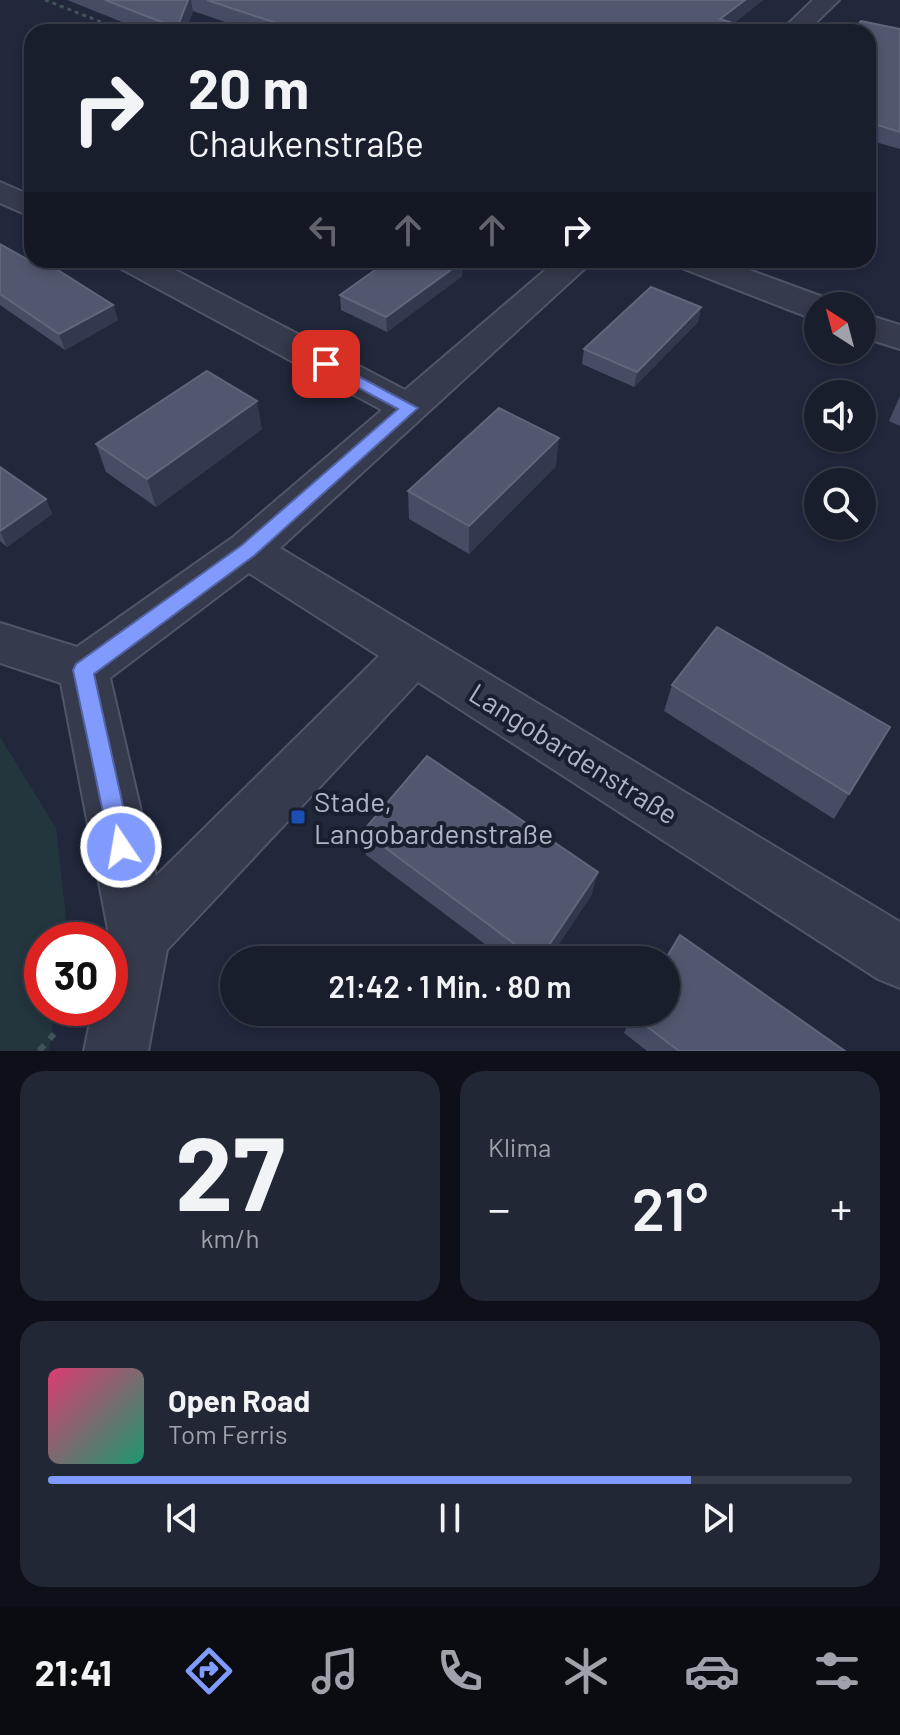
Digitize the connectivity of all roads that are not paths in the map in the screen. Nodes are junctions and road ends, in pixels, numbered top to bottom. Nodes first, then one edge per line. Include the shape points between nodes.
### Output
1 (827, 0) edge
2 (801, 24) edge
3 (0, 191) edge
4 (24, 204) edge
5 (145, 268) edge
6 (568, 268) edge
7 (712, 268) edge
8 (804, 303) edge
9 (876, 329) edge
10 (900, 338) edge
11 (409, 408) junction
12 (248, 550) junction
13 (0, 643) edge
14 (414, 653) junction
15 (83, 670) junction
16 (139, 935) junction
17 (900, 957) edge
18 (116, 1051) edge

1 - 2 street
3 - 4 street
5 - 11 street
6 - 11 street
7 - 8 street
9 - 10 street
11 - 12 street
12 - 14 street, Langobardenstraße
12 - 15 street
13 - 15 street
14 - 16 street
14 - 17 street, Langobardenstraße
15 - 16 street
16 - 18 street

